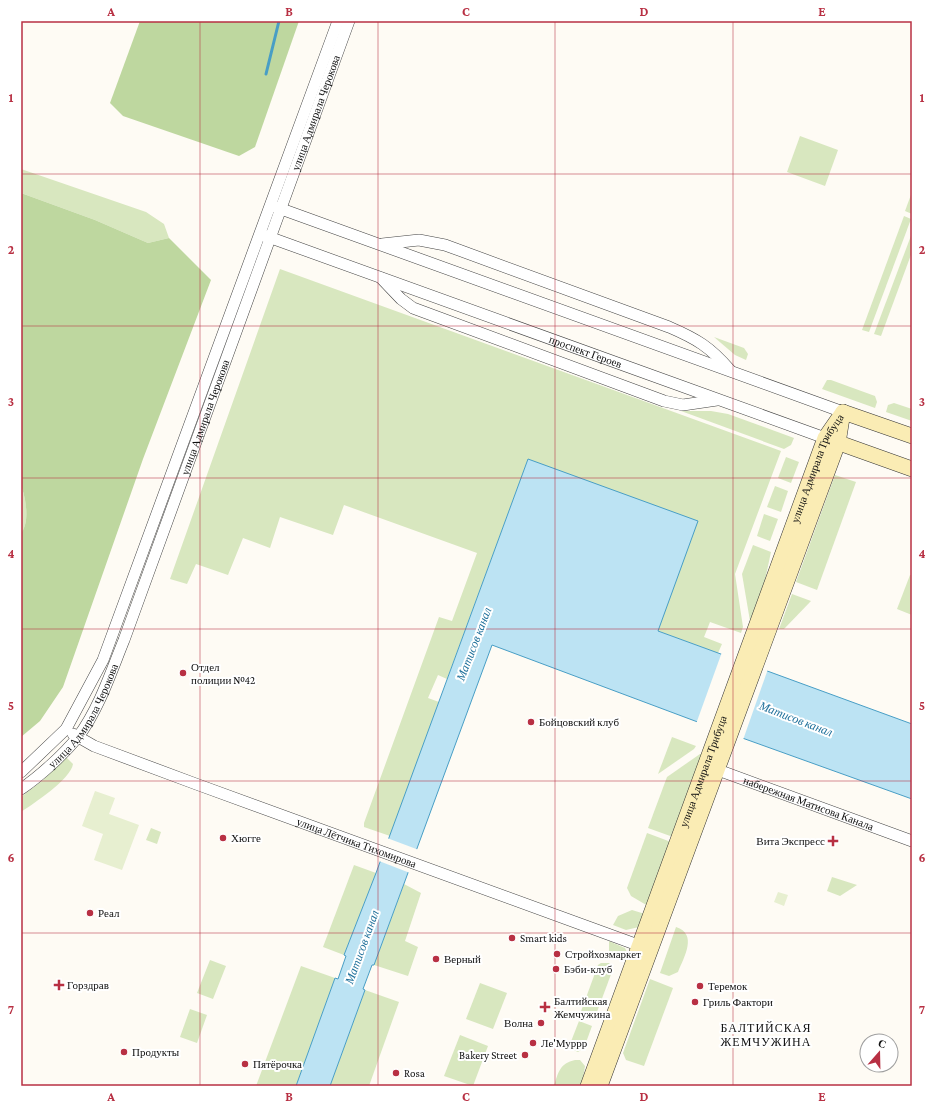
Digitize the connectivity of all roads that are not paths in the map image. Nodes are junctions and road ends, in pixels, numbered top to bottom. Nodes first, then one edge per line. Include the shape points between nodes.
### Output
1 (338, 21) edge
2 (349, 21) edge
3 (275, 207) junction
4 (265, 235) junction
5 (379, 244) junction
6 (379, 277) junction
7 (730, 371) junction
8 (719, 400) junction
9 (843, 412) junction
10 (912, 436) edge
11 (831, 441) junction
12 (912, 469) edge
13 (66, 729) junction
14 (78, 737) junction
15 (710, 767) junction
16 (21, 772) edge
17 (21, 789) edge
18 (912, 841) edge
19 (645, 947) junction
20 (588, 1086) edge
21 (600, 1086) edge

1 - 3 street, улица Адмирала Черокова
2 - 3 street, улица Адмирала Черокова
3 - 4 street, улица Адмирала Черокова
3 - 5 street
4 - 6 street, проспект Героев
4 - 13 street, улица Адмирала Черокова via 108,648 92,684
4 - 14 street, улица Адмирала Черокова via 124,640 104,689
5 - 7 street
5 - 7 street via 419,240 452,248 697,339 717,354
6 - 8 street, проспект Героев
6 - 8 street via 413,308 664,401 683,405
7 - 9 street
8 - 11 street, проспект Героев
9 - 10 street
9 - 11 street, улица Адмирала Трибуца
11 - 12 street, проспект Героев
11 - 15 street, улица Адмирала Трибуца
13 - 14 street, улица Лётчика Тихомирова
13 - 16 street, улица Адмирала Черокова
14 - 17 street, улица Адмирала Черокова via 34,780
14 - 19 street, улица Лётчика Тихомирова via 101,749
15 - 18 street, набережная Матисова Канала
15 - 19 street, улица Адмирала Трибуца
19 - 20 street, улица Адмирала Трибуца
19 - 21 street, улица Адмирала Трибуца

